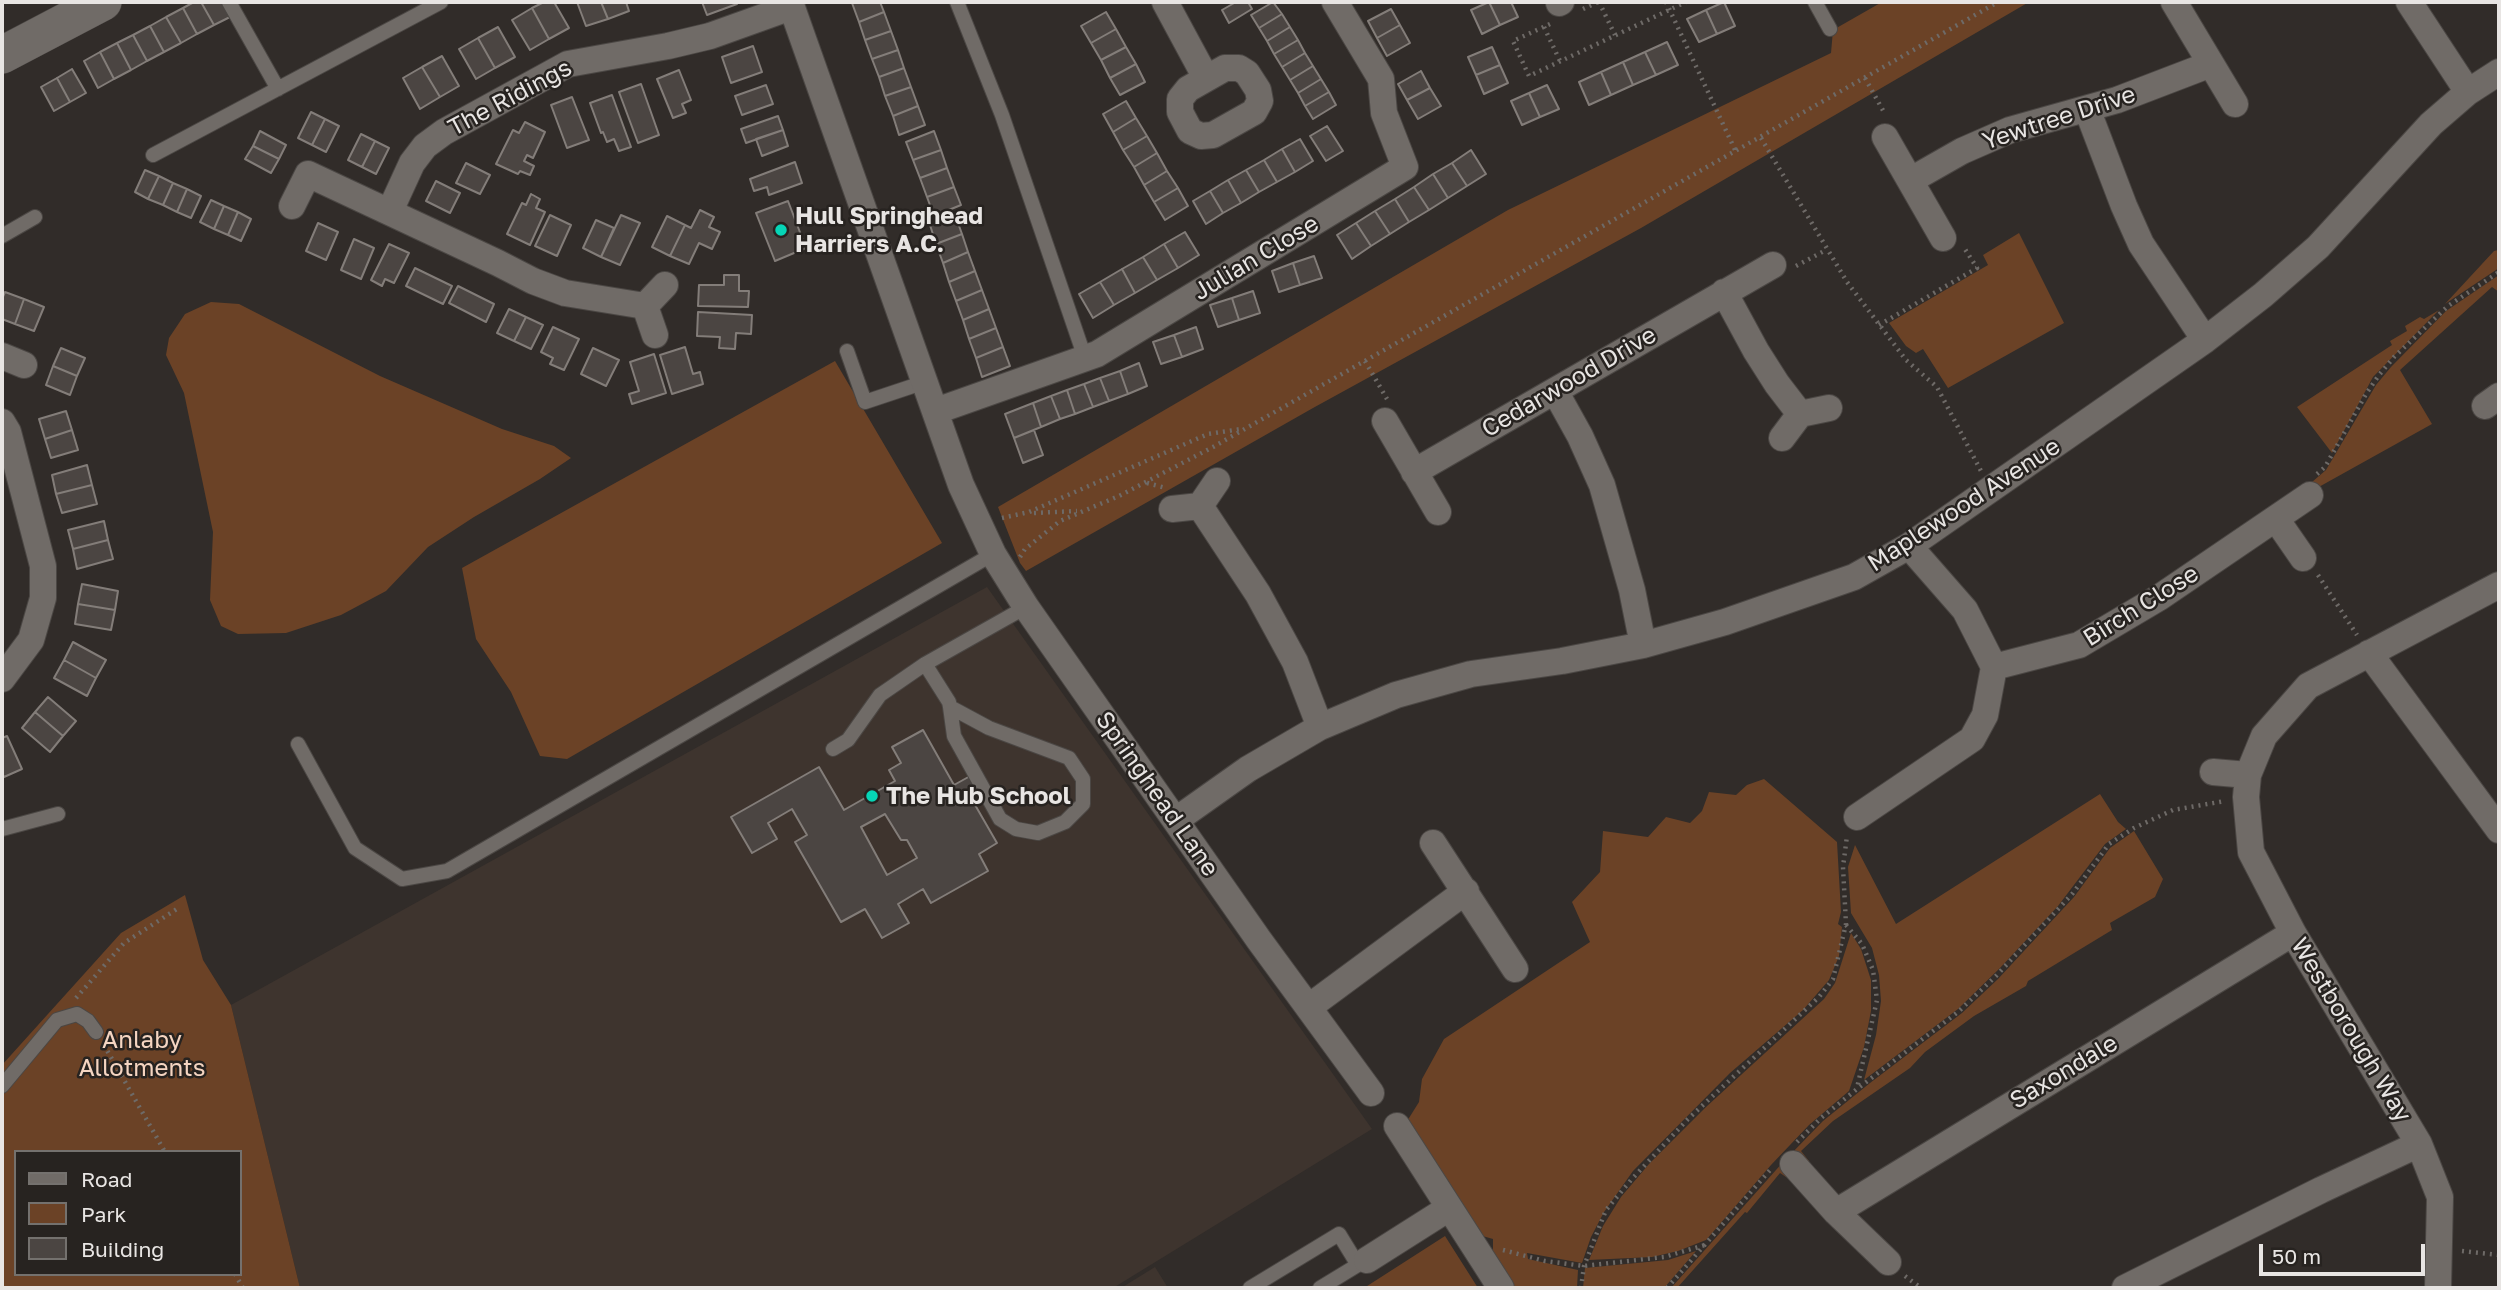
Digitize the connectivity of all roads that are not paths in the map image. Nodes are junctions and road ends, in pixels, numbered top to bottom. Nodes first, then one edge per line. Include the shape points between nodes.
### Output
1 (103, 2) edge
2 (229, 2) edge
3 (441, 2) edge
4 (957, 2) edge
5 (1165, 2) edge
6 (1335, 2) edge
7 (1815, 2) edge
8 (2174, 2) edge
9 (2409, 2) edge
10 (790, 4) edge
11 (1830, 29) dead end
12 (2, 55) edge
13 (2211, 64) junction
14 (2499, 72) edge
15 (1206, 78) dead end
16 (278, 89) junction
17 (2468, 92) junction
18 (2235, 104) dead end
19 (2087, 109) junction
20 (1885, 137) road end
21 (153, 155) dead end
22 (1911, 180) junction
23 (292, 206) dead end
24 (390, 211) junction
25 (35, 217) dead end
26 (2, 236) edge
27 (1943, 238) road end
28 (1773, 265) road end
29 (665, 285) dead end
30 (1724, 292) junction
31 (645, 306) junction
32 (655, 335) dead end
33 (2205, 340) junction
34 (847, 351) dead end
35 (1086, 358) junction
36 (925, 382) junction
37 (1555, 390) junction
38 (1829, 408) dead end
39 (936, 411) junction
40 (1800, 414) junction
41 (1385, 421) road end
42 (2, 422) edge
43 (1782, 438) dead end
44 (1414, 472) junction
45 (1217, 481) dead end
46 (2309, 495) road end
47 (1200, 506) junction
48 (1172, 509) dead end
49 (1438, 512) dead end
50 (2276, 519) junction
51 (1909, 546) junction
52 (993, 554) junction
53 (2303, 558) road end
54 (2499, 584) edge
55 (1026, 607) junction
56 (1643, 645) junction
57 (2370, 653) junction
58 (925, 664) junction
59 (1994, 667) junction
60 (2, 679) edge
61 (950, 707) junction
62 (1320, 726) junction
63 (298, 744) dead end
64 (833, 749) dead end
65 (2213, 772) dead end
66 (2247, 786) junction
67 (58, 814) dead end
68 (1857, 817) road end
69 (1176, 820) junction
70 (2, 829) edge
71 (2499, 830) edge
72 (1433, 843) dead end
73 (1466, 891) junction
74 (2292, 933) junction
75 (1515, 969) dead end
76 (1309, 1007) junction
77 (96, 1032) road end
78 (2, 1086) edge
79 (1371, 1093) dead end
80 (1397, 1126) dead end
81 (2419, 1144) junction
82 (1789, 1160) road end
83 (1449, 1208) junction
84 (1836, 1212) junction
85 (1363, 1262) junction
86 (1888, 1262) dead end
87 (1250, 1288) edge
88 (1320, 1288) edge
89 (1501, 1288) edge
90 (2125, 1288) edge
91 (2438, 1288) edge

1 - 12 street
2 - 16 lane
3 - 16 lane
4 - 35 lane via 1002,115
5 - 15 street
6 - 35 street, Julian Close via 1381,79 1384,113 1405,167
7 - 11 lane
8 - 13 street
9 - 17 street
10 - 24 street, The Ridings via 710,36 568,64 425,146
10 - 36 street, Springhead Lane
13 - 18 street
13 - 19 street, Yewtree Drive
14 - 17 street, Maplewood Avenue
16 - 21 lane
17 - 33 street, Maplewood Avenue via 2431,124 2318,247
19 - 22 street, Yewtree Drive via 2010,130
19 - 33 street via 2141,244
20 - 22 street
22 - 27 street
23 - 24 street via 308,174
24 - 31 street via 554,289
25 - 26 lane
28 - 30 street, Cedarwood Drive
29 - 31 street
30 - 37 street, Cedarwood Drive
30 - 40 street via 1756,351
31 - 32 street
33 - 51 street, Maplewood Avenue
34 - 36 lane via 865,402
35 - 39 street, Julian Close
36 - 39 street, Springhead Lane
37 - 44 street, Cedarwood Drive
37 - 56 street via 1602,485
38 - 40 street
39 - 52 street, Springhead Lane via 961,485
40 - 43 street
41 - 44 street
42 - 60 street via 43,566 43,598 31,640
44 - 49 street
45 - 47 street
46 - 50 street, Birch Close
47 - 48 street
47 - 62 street via 1258,594 1289,651
50 - 53 street
50 - 59 street, Birch Close via 2079,645
51 - 56 street, Maplewood Avenue via 1854,577
51 - 59 street via 1965,610
52 - 55 street, Springhead Lane
52 - 63 lane via 447,871 402,878 355,848
54 - 57 street, Westborough Way
55 - 58 lane
55 - 69 street, Springhead Lane
56 - 62 street, Maplewood Avenue via 1471,674 1396,695
57 - 66 street, Westborough Way via 2308,686 2264,736
57 - 71 street
58 - 61 lane
58 - 64 lane via 880,695 848,740
59 - 68 street via 1985,715 1972,739
61 - 61 lane via 954,736 1000,818 1016,829 1038,833 1066,822 1083,804 1083,779 1069,758 989,728
62 - 69 street, Maplewood Avenue
65 - 66 street
66 - 74 street, Westborough Way via 2251,852
67 - 70 lane
69 - 76 street, Springhead Lane
72 - 73 street
73 - 75 street
73 - 76 street
74 - 81 street, Westborough Way
74 - 84 street, Saxondale
76 - 79 street, Springhead Lane
77 - 78 lane via 77,1014 57,1020
80 - 83 street
81 - 90 street
81 - 91 street, Westborough Way via 2440,1197
82 - 84 street
83 - 85 street
83 - 89 street
84 - 86 street
85 - 87 lane via 1339,1234
85 - 88 lane

